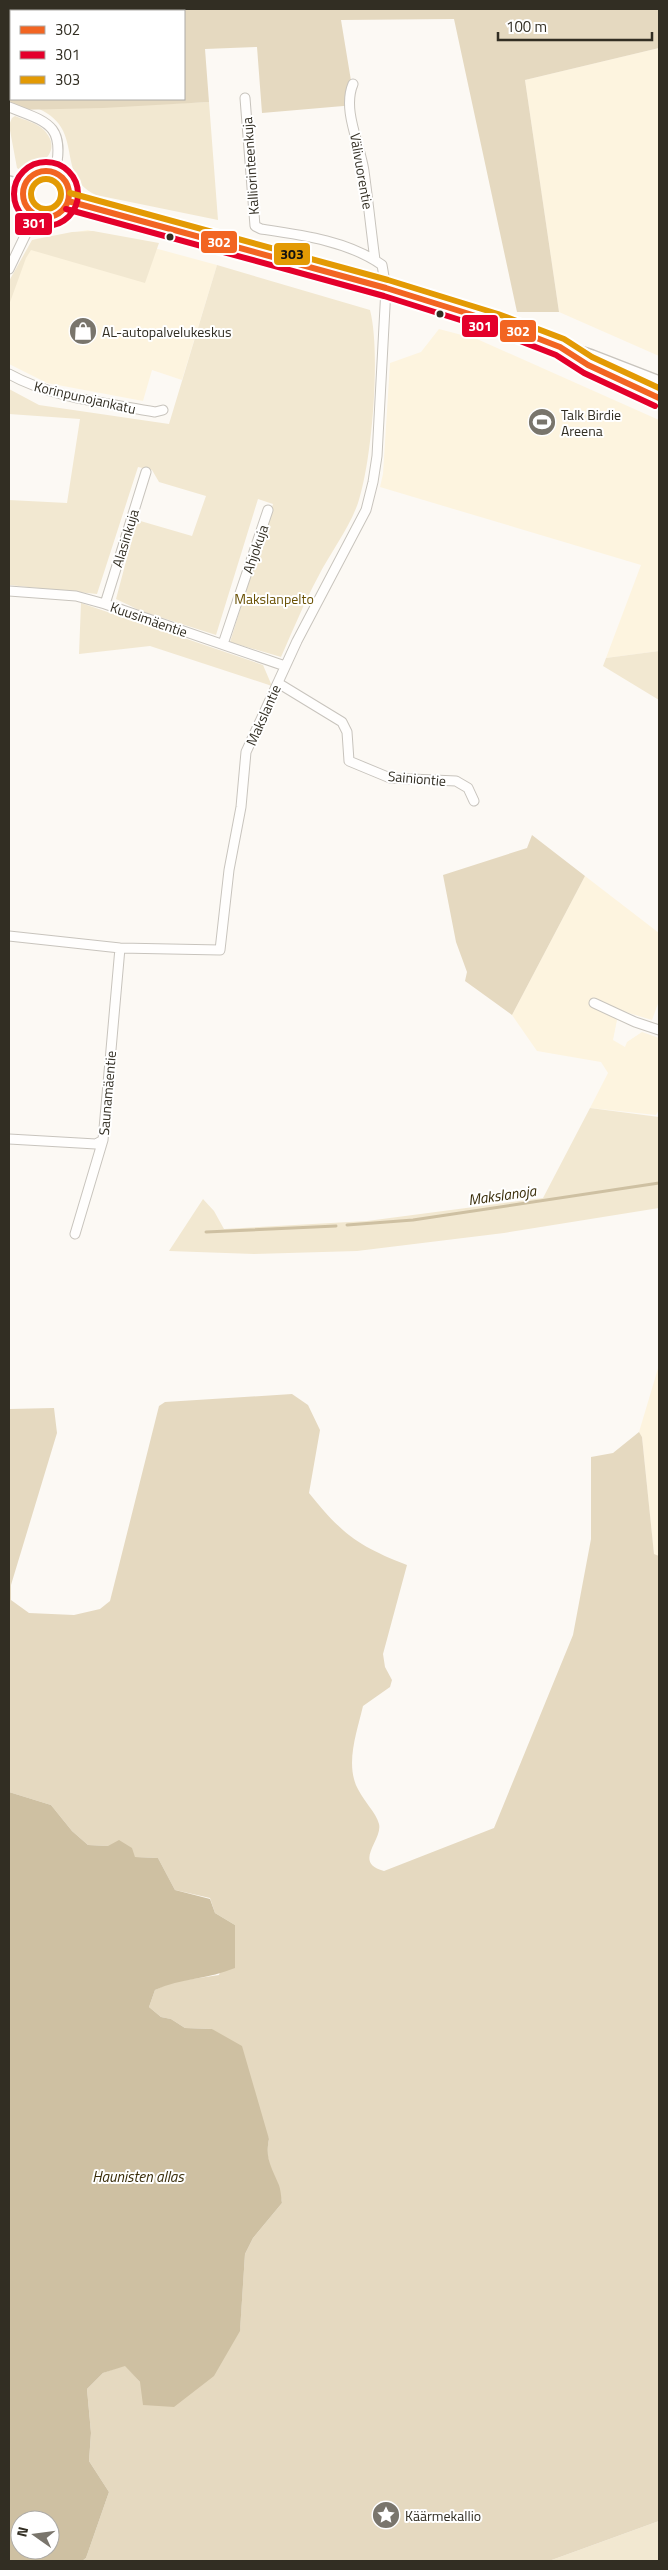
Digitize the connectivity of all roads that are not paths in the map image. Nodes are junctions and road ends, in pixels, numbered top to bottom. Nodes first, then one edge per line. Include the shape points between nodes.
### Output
1 (353, 84) dead end
2 (246, 98) dead end
3 (9, 107) edge
4 (56, 173) junction
5 (9, 182) edge
6 (24, 186) junction
7 (68, 201) junction
8 (35, 215) junction
9 (375, 260) junction
10 (9, 269) edge
11 (386, 288) junction
12 (560, 347) junction
13 (9, 374) edge
14 (659, 382) edge
15 (659, 398) edge
16 (164, 410) dead end
17 (146, 472) dead end
18 (268, 510) dead end
19 (9, 591) edge
20 (105, 604) junction
21 (223, 644) junction
22 (286, 666) junction
23 (278, 682) junction
24 (474, 801) dead end
25 (9, 936) edge
26 (120, 948) junction
27 (594, 1003) dead end
28 (659, 1030) edge
29 (9, 1139) edge
30 (103, 1140) junction
31 (75, 1234) dead end

1 - 9 street, Välivuorentie via 350,112 364,169
2 - 9 street, Kalliorinteenkuja via 255,226 318,238
3 - 4 street via 38,117 51,127 59,150
4 - 6 main road via 33,174
4 - 7 main road via 69,188
5 - 6 main road
6 - 8 main road via 23,200
7 - 8 main road via 65,208 51,217
7 - 11 main road
8 - 10 street
9 - 11 street via 382,265
11 - 12 main road via 495,322
11 - 22 street, Makslantie via 377,456 366,510
12 - 14 main road
12 - 15 main road via 588,365
13 - 16 street, Korinpunojankatu via 54,392 155,412
17 - 20 street, Alasinkuja
18 - 21 street, Ahjokuja
19 - 20 street, Kuusimäentie via 76,596
20 - 21 street, Kuusimäentie
21 - 22 street, Kuusimäentie
22 - 23 street, Makslantie
23 - 24 street, Sainiontie via 342,722 348,732 350,761 390,778 456,781 468,788
23 - 26 street, Makslantie via 246,752 220,950
25 - 26 street, Makslantie
26 - 30 street, Saunamäentie
27 - 28 street
29 - 30 street via 96,1144
30 - 31 street, Saunamäentie

